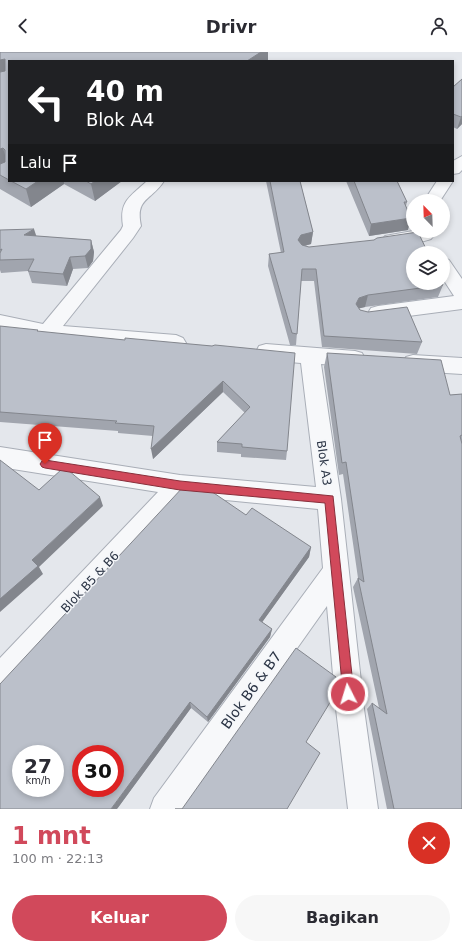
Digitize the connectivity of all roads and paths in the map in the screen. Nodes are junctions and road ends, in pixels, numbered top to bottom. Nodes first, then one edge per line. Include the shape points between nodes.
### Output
1 (462, 161) edge
2 (454, 168) edge
3 (155, 182) edge
4 (444, 182) edge
5 (437, 194) edge
6 (406, 237) edge
7 (378, 242) edge
8 (450, 275) edge
9 (462, 294) edge
10 (462, 302) edge
11 (365, 315) edge
12 (0, 322) edge
13 (47, 332) junction
14 (194, 345) edge
15 (248, 350) edge
16 (310, 356) junction
17 (371, 360) edge
18 (394, 362) edge
19 (462, 366) edge
20 (0, 457) edge
21 (180, 486) junction
22 (329, 499) junction
23 (337, 570) junction
24 (0, 678) edge
25 (165, 809) edge
26 (363, 809) edge

1 - 2 street
3 - 13 street via 131,206 132,226 127,234
4 - 5 street
6 - 7 street
8 - 9 street
10 - 11 street
12 - 13 street
13 - 14 street
15 - 16 street
16 - 17 street
16 - 22 street, Blok A3
18 - 19 street
20 - 21 street
21 - 22 street
21 - 24 street, Blok B5 & B6
22 - 23 street, Blok A3
23 - 25 street, Blok B6 & B7
23 - 26 street, Blok A3 via 350,709

